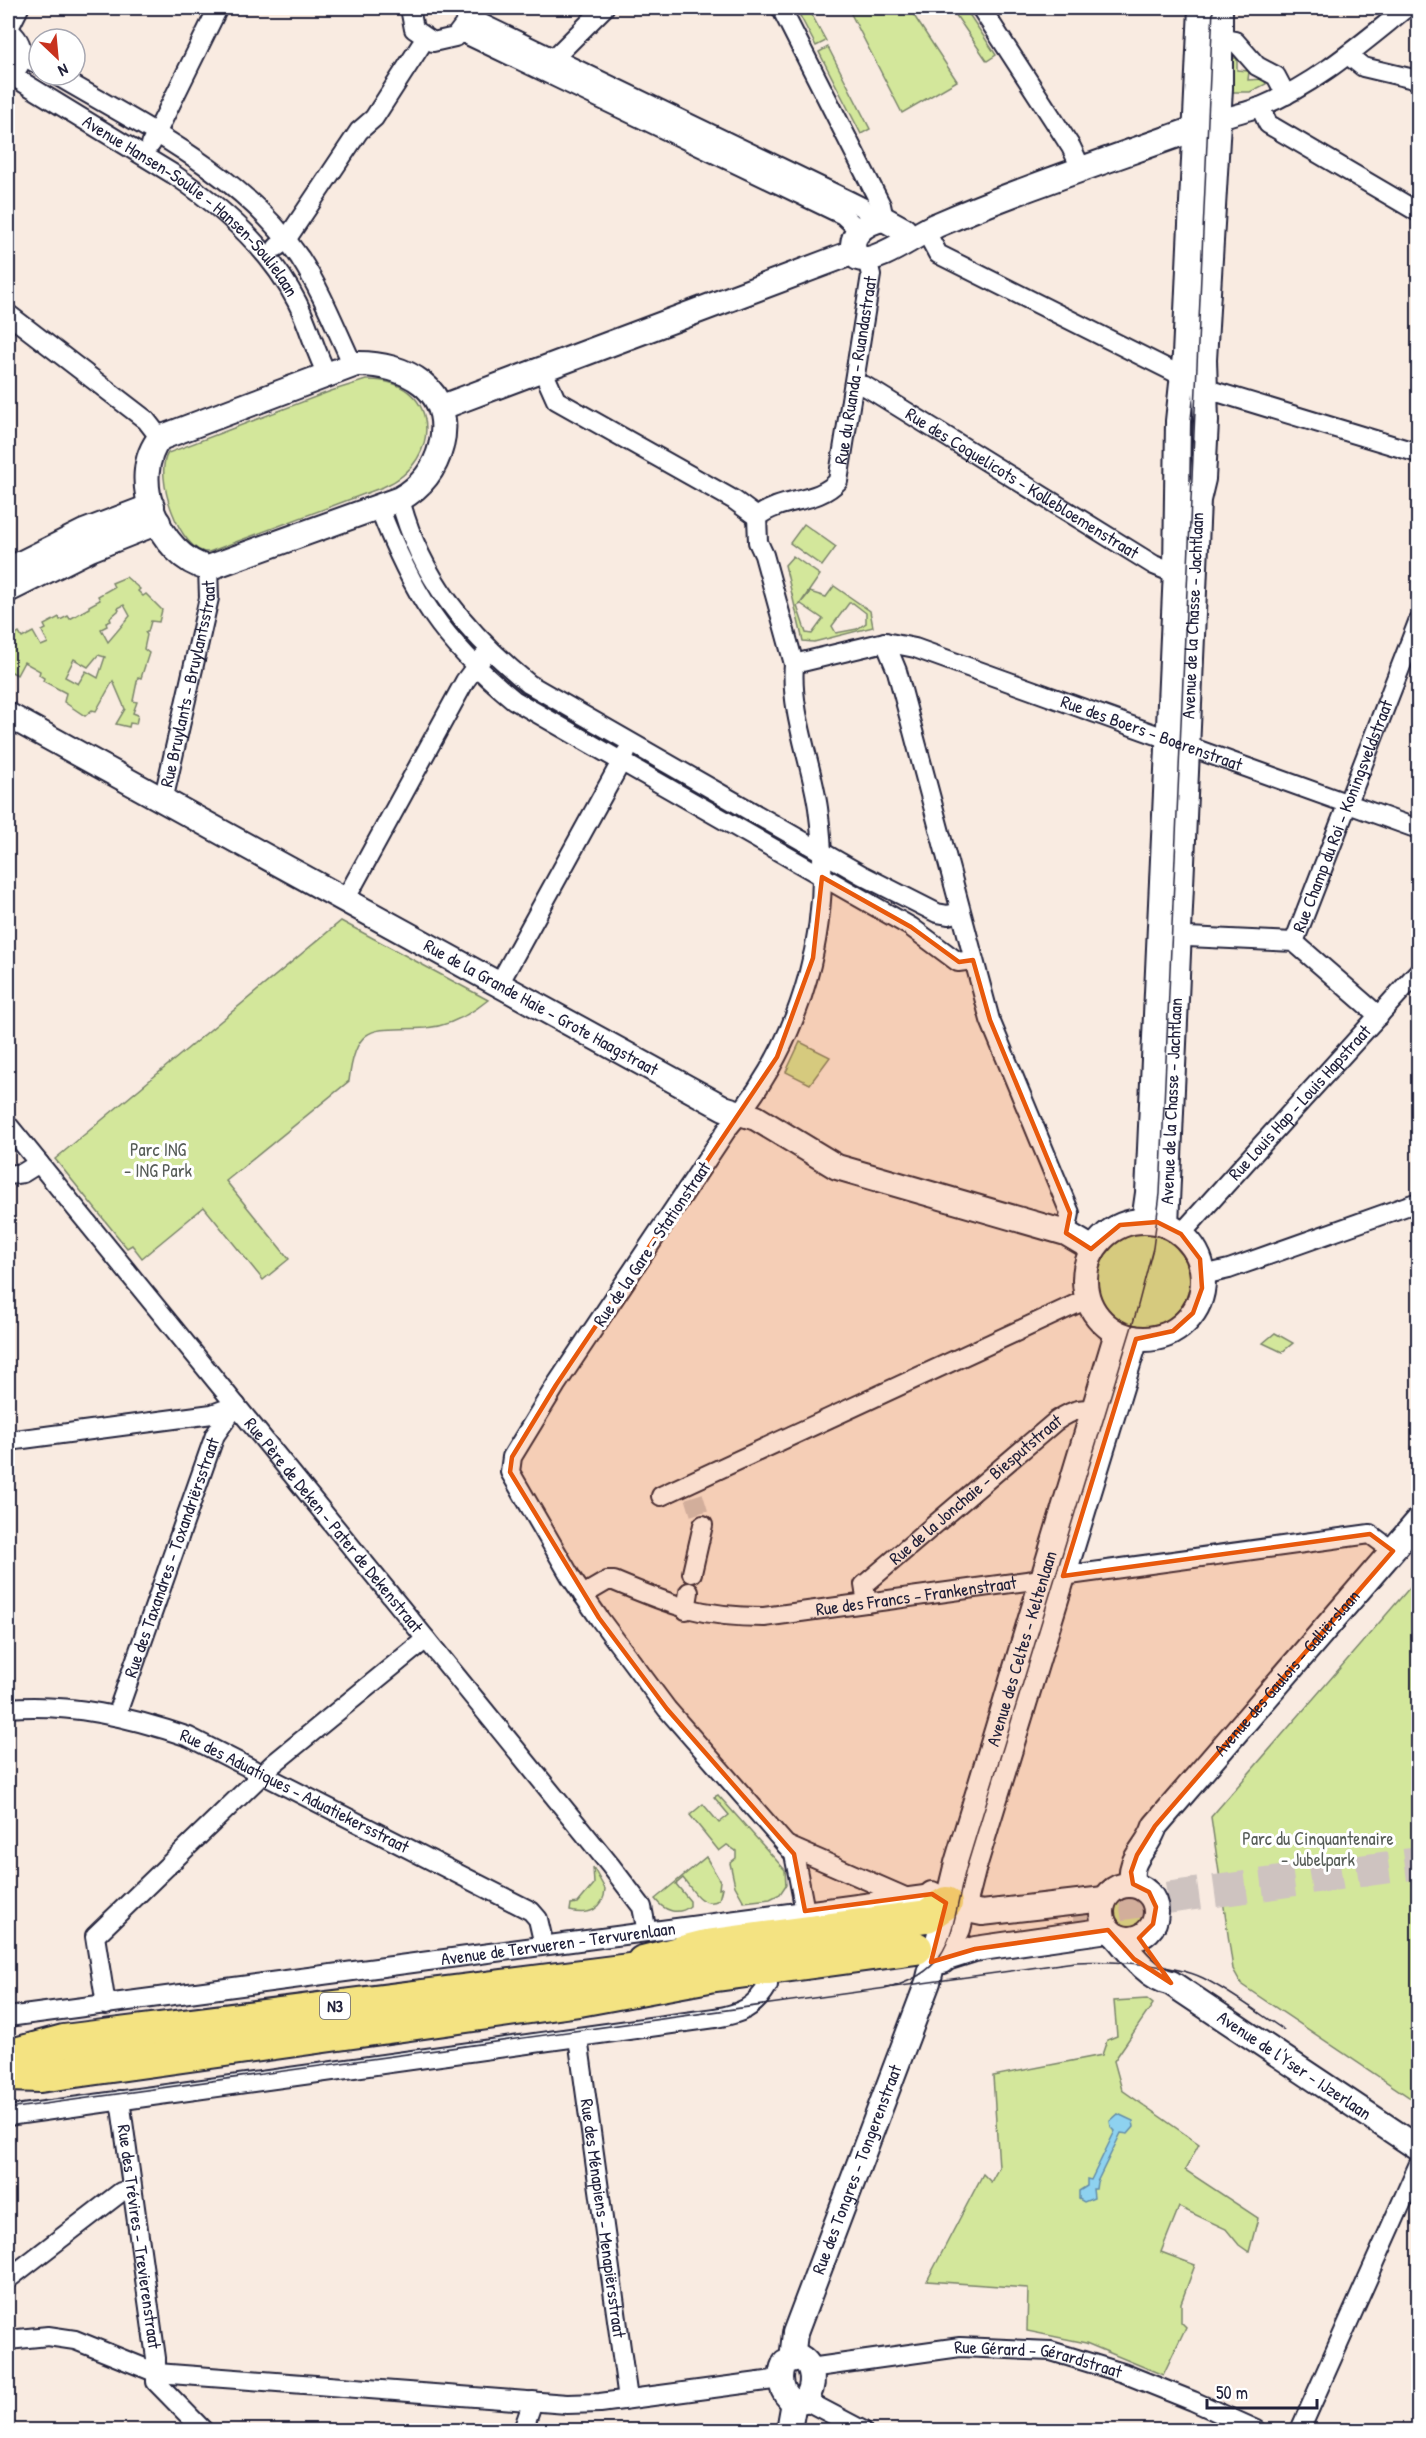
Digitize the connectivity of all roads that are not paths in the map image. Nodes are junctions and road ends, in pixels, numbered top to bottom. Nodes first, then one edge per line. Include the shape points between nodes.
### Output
1 (19, 8) edge
2 (218, 8) edge
3 (410, 8) edge
4 (604, 8) edge
5 (781, 8) edge
6 (981, 8) edge
7 (1201, 8) edge
8 (1220, 8) edge
9 (1406, 8) edge
10 (465, 19) edge
11 (8, 30) edge
12 (1220, 38) junction
13 (425, 39) junction
14 (22, 55) junction
15 (1348, 55) junction
16 (27, 58) edge
17 (549, 66) junction
18 (9, 76) edge
19 (1419, 80) edge
20 (76, 87) edge
21 (1286, 94) junction
22 (1260, 107) junction
23 (1218, 120) junction
24 (1194, 128) junction
25 (156, 134) junction
26 (144, 156) junction
27 (1082, 170) junction
28 (1419, 212) edge
29 (925, 230) junction
30 (878, 236) junction
31 (286, 240) junction
32 (267, 256) junction
33 (8, 314) edge
34 (352, 365) junction
35 (543, 371) junction
36 (327, 374) junction
37 (1193, 382) junction
38 (854, 384) junction
39 (442, 407) junction
40 (160, 438) junction
41 (1419, 453) edge
42 (389, 503) junction
43 (155, 514) junction
44 (758, 518) junction
45 (208, 568) junction
46 (8, 570) edge
47 (1185, 570) junction
48 (8, 590) edge
49 (1419, 622) edge
50 (885, 642) junction
51 (488, 650) junction
52 (794, 664) junction
53 (475, 666) junction
54 (8, 715) edge
55 (1178, 742) junction
56 (632, 744) junction
57 (621, 762) junction
58 (163, 801) junction
59 (1347, 803) junction
60 (1419, 829) edge
61 (821, 850) junction
62 (822, 877) junction
63 (345, 900) junction
64 (960, 912) junction
65 (1169, 936) junction
66 (1294, 942) junction
67 (973, 960) junction
68 (1419, 972) edge
69 (499, 984) junction
70 (1379, 1016) junction
71 (741, 1114) junction
72 (8, 1125) edge
73 (39, 1163) junction
74 (8, 1175) edge
75 (1419, 1202) edge
76 (1164, 1226) junction
77 (1066, 1233) junction
78 (1093, 1249) junction
79 (1203, 1275) junction
80 (1087, 1299) junction
81 (1125, 1336) junction
82 (236, 1406) junction
83 (1102, 1413) junction
84 (8, 1441) edge
85 (661, 1496) dead end
86 (1419, 1521) edge
87 (703, 1525) tunnel mouth
88 (1393, 1551) junction
89 (692, 1573) dead end
90 (1052, 1578) junction
91 (583, 1595) junction
92 (867, 1603) junction
93 (426, 1639) junction
94 (8, 1708) edge
95 (116, 1716) junction
96 (264, 1773) junction
97 (1155, 1826) junction
98 (786, 1845) junction
99 (1133, 1884) junction
100 (1107, 1895) junction
101 (904, 1897) junction
102 (947, 1902) junction
103 (805, 1911) junction
104 (647, 1932) junction
105 (1112, 1933) junction
106 (1141, 1936) junction
107 (544, 1945) junction
108 (927, 1961) junction
109 (606, 1971) junction
110 (1171, 1983) junction
111 (768, 1985) junction
112 (579, 2000) junction
113 (106, 2005) junction
114 (8, 2017) edge
115 (578, 2038) junction
116 (64, 2041) junction
117 (8, 2044) edge
118 (8, 2056) edge
119 (8, 2075) edge
120 (40, 2076) junction
121 (8, 2087) edge
122 (120, 2100) junction
123 (8, 2116) edge
124 (1419, 2148) edge
125 (1419, 2166) edge
126 (132, 2191) junction
127 (8, 2280) edge
128 (8, 2340) edge
129 (794, 2369) junction
130 (157, 2373) junction
131 (628, 2399) junction
132 (533, 2401) junction
133 (800, 2401) junction
134 (203, 2430) edge
135 (523, 2430) edge
136 (789, 2430) edge
137 (862, 2430) edge
138 (1257, 2430) edge
139 (1300, 2430) edge

1 - 11 street
2 - 25 street
3 - 13 street via 411,22
4 - 17 street
5 - 30 street, Rue du Ruanda - Ruandastraat via 881,206
6 - 27 street
7 - 24 street, Avenue de la Chasse - Jachtlaan
8 - 12 street, Avenue de la Chasse - Jachtlaan
9 - 15 street
10 - 13 street via 440,42
10 - 17 street
11 - 14 street via 20,43
12 - 21 street via 1235,41 1257,66 1276,76
12 - 23 street, Avenue de la Chasse - Jachtlaan
13 - 31 street
14 - 16 street
14 - 18 street via 19,66
15 - 19 street via 1363,67
15 - 21 street
17 - 30 street via 862,207
18 - 26 street, Avenue Hansen-Soulie - Hansen-Soulielaan
20 - 25 street, Avenue Hansen-Soulie - Hansen-Soulielaan
21 - 22 street
22 - 23 street
22 - 28 street via 1268,124
23 - 24 street
23 - 37 street, Avenue de la Chasse - Jachtlaan
24 - 27 street
24 - 37 street, Avenue de la Chasse - Jachtlaan
25 - 26 street
25 - 31 street, Avenue Hansen-Soulie - Hansen-Soulielaan via 231,186
26 - 32 street, Avenue Hansen-Soulie - Hansen-Soulielaan via 197,190
27 - 29 street
29 - 30 street
29 - 37 street via 938,255
30 - 35 street
30 - 38 street, Rue du Ruanda - Ruandastraat
31 - 32 street
31 - 34 street, Avenue Hansen-Soulie - Hansen-Soulielaan via 325,300
32 - 36 street, Avenue Hansen-Soulie - Hansen-Soulielaan via 295,298
33 - 40 street via 146,420
34 - 36 street
34 - 39 street via 397,369 426,386
35 - 39 street
35 - 44 street via 556,400 734,500
36 - 40 street
37 - 41 street
37 - 47 street, Avenue de la Chasse - Jachtlaan via 1205,433
38 - 44 street, Rue du Ruanda - Ruandastraat via 838,481 830,490 771,507
38 - 47 street, Rue des Coquelicots - Kollebloemenstraat via 865,386 972,450 1154,565
39 - 42 street via 438,456 421,483
40 - 43 street via 147,463
42 - 45 street
42 - 51 street via 432,577 464,624
42 - 53 street via 400,561 424,603
43 - 45 street via 180,555
43 - 46 street via 84,532
43 - 48 street
44 - 52 street, Rue de la Gare - Stationstraat via 758,542
45 - 58 street, Rue Bruylants - Bruylantsstraat via 209,598
47 - 55 street, Avenue de la Chasse - Jachtlaan
49 - 59 street, Rue Champ du Roi - Koningsveldstraat
50 - 52 street
50 - 55 street, Rue des Boers - Boerenstraat via 915,648
50 - 64 street via 897,670
51 - 53 street
51 - 56 street via 529,684
52 - 61 street, Rue de la Gare - Stationstraat via 792,688 818,808
53 - 57 street via 514,700
53 - 63 street
54 - 58 street, Rue de la Grande Haie - Grote Haagstraat
55 - 59 street, Rue des Boers - Boerenstraat
55 - 65 street, Avenue de la Chasse - Jachtlaan
56 - 57 street
56 - 61 street
57 - 62 street
57 - 69 street
58 - 63 street, Rue de la Grande Haie - Grote Haagstraat
59 - 60 street, Rue des Boers - Boerenstraat
59 - 66 street, Rue Champ du Roi - Koningsveldstraat
61 - 62 street, Rue de la Gare - Stationstraat
61 - 64 street via 916,903 948,915
62 - 67 street via 911,927 958,962
62 - 71 street, Rue de la Gare - Stationstraat via 824,893 813,958 800,1004 777,1057
63 - 69 street, Rue de la Grande Haie - Grote Haagstraat
64 - 67 street
65 - 66 street
65 - 76 street, Avenue de la Chasse - Jachtlaan via 1148,1193
66 - 70 street
67 - 77 street via 990,1020 1070,1213
68 - 70 street, Rue Louis Hap - Louis Hapstraat
69 - 71 street, Rue de la Grande Haie - Grote Haagstraat
70 - 76 street, Rue Louis Hap - Louis Hapstraat
71 - 77 street, Rue de la Grande Haie - Grote Haagstraat via 756,1118 837,1167
71 - 91 street, Rue de la Gare - Stationstraat via 556,1385 512,1457 510,1472
72 - 73 street, Rue Père de Deken - Pater de Dekenstraat
73 - 74 street via 24,1173
73 - 82 street, Rue Père de Deken - Pater de Dekenstraat
75 - 79 street
76 - 78 street via 1129,1222 1112,1230
76 - 79 street via 1196,1252
77 - 78 street, Rue de la Grande Haie - Grote Haagstraat
78 - 80 street via 1085,1273
79 - 81 street via 1198,1305 1181,1326 1156,1338
80 - 81 street via 1099,1319
80 - 85 street via 691,1490
81 - 83 street, Avenue des Celtes - Keltenlaan
82 - 84 street via 212,1414
82 - 93 street, Rue Père de Deken - Pater de Dekenstraat
82 - 95 street, Rue des Taxandres - Toxandriërsstraat via 214,1435
83 - 90 street, Avenue des Celtes - Keltenlaan
83 - 92 street, Rue de la Jonchaie - Biesputstraat via 1084,1407 1056,1421 864,1585
86 - 88 street, Avenue des Gaulois - Galliërslaan
87 - 89 street
88 - 90 street, Rue des Francs - Frankenstraat via 1370,1534
88 - 97 street, Avenue des Gaulois - Galliërslaan
90 - 92 street, Rue des Francs - Frankenstraat
90 - 102 street, Avenue des Celtes - Keltenlaan
91 - 92 street, Rue des Francs - Frankenstraat via 614,1581 733,1617 764,1617
91 - 98 street, Rue de la Gare - Stationstraat via 667,1708
93 - 96 street
93 - 104 street, Rue Père de Deken - Pater de Dekenstraat via 642,1906
94 - 95 street, Rue des Aduatiques - Aduatiekersstraat via 85,1710
95 - 96 street, Rue des Aduatiques - Aduatiekersstraat via 189,1737
96 - 107 street, Rue des Aduatiques - Aduatiekersstraat via 531,1911 538,1919
96 - 113 street via 95,1936
97 - 99 street, Avenue des Gaulois - Galliërslaan via 1134,1862
97 - 100 street, Avenue des Gaulois - Galliërslaan via 1145,1830 1114,1866
98 - 101 street
98 - 103 street via 799,1868
99 - 100 street via 1125,1884
99 - 106 street via 1149,1892 1156,1907 1153,1924
100 - 102 street, Avenue de Tervueren - Tervurenlaan via 982,1913
100 - 105 street via 1101,1916
101 - 102 street, Avenue de Tervueren - Tervurenlaan
101 - 103 street, Avenue de Tervueren - Tervurenlaan
102 - 108 street, Avenue des Celtes - Keltenlaan
102 - 109 highway via 927,1916 706,1946
103 - 104 street, Avenue de Tervueren - Tervurenlaan
104 - 107 street, Avenue de Tervueren - Tervurenlaan
105 - 106 street via 1124,1939
105 - 108 street, Avenue de Tervueren - Tervurenlaan via 975,1949
105 - 110 street, Avenue de l'Yser - IJzerlaan via 1134,1959 1161,1981
106 - 110 street, Avenue de l'Yser - IJzerlaan
107 - 113 street, Avenue de Tervueren - Tervurenlaan
108 - 109 highway, Avenue de Tervueren - Tervurenlaan / N3 via 706,1961
108 - 111 highway
108 - 112 highway, Avenue de Tervueren - Tervurenlaan / N3 via 709,1976
108 - 129 street, Rue des Tongres - Tongerenstraat via 795,2333
109 - 116 highway, Avenue de Tervueren - Tervurenlaan / N3
110 - 124 street, Avenue de l'Yser - IJzerlaan
111 - 112 highway
111 - 115 street via 757,2003 735,2015
112 - 120 highway, Avenue de Tervueren - Tervurenlaan / N3
113 - 114 street, Avenue de Tervueren - Tervurenlaan
115 - 122 street
115 - 131 street, Rue des Ménapiens - Menapiërsstraat
116 - 117 highway
116 - 118 highway, Avenue de Tervueren - Tervurenlaan / N3
119 - 120 highway, Avenue de Tervueren - Tervurenlaan / N3
120 - 121 highway
122 - 123 street
122 - 126 street, Rue des Trévires - Trevierenstraat
125 - 139 street
126 - 127 street via 121,2192
126 - 130 street, Rue des Trévires - Trevierenstraat
128 - 130 street, Rue Gérard - Gérardstraat via 48,2336 75,2340
129 - 131 street, Rue Gérard - Gérardstraat
129 - 133 street via 786,2397
129 - 138 street, Rue Gérard - Gérardstraat via 960,2347 1051,2351 1123,2373
130 - 132 street, Rue Gérard - Gérardstraat
130 - 134 street via 156,2382
131 - 132 street, Rue Gérard - Gérardstraat via 578,2404
132 - 135 street
133 - 136 street
133 - 137 street

